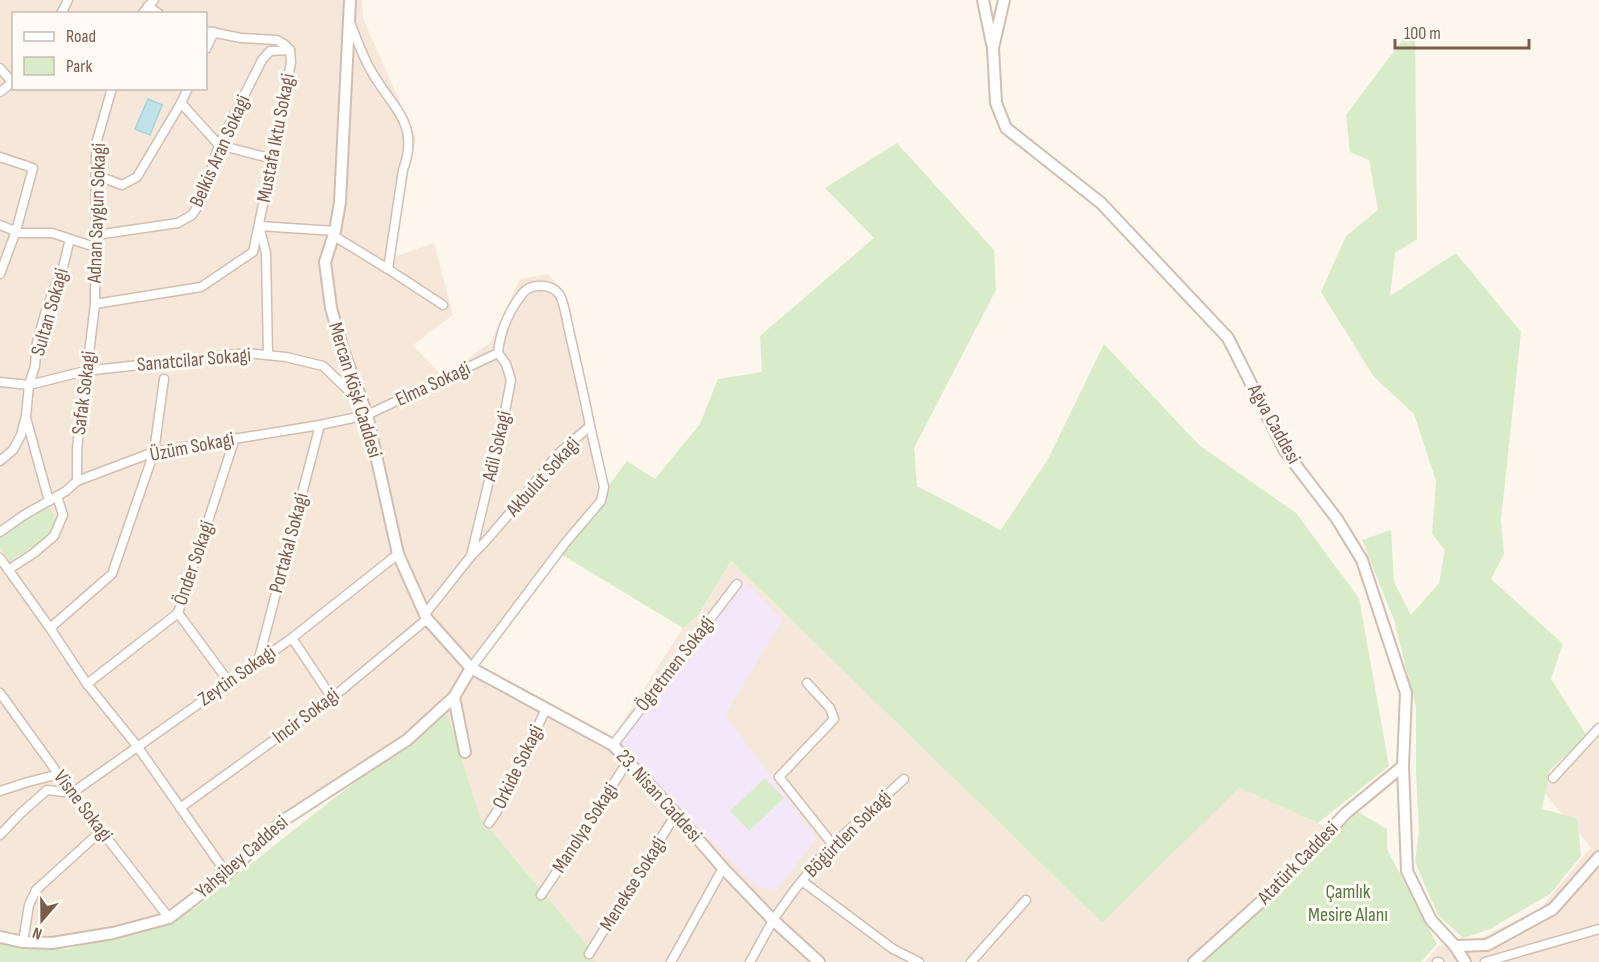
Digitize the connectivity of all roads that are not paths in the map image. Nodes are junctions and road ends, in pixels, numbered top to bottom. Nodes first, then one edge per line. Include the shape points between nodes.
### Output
1 (350, 0) edge
2 (983, 0) edge
3 (1004, 0) edge
4 (349, 19) junction
5 (210, 32) edge
6 (993, 48) junction
7 (290, 50) junction
8 (0, 68) edge
9 (12, 81) edge
10 (12, 83) edge
11 (111, 90) edge
12 (187, 90) edge
13 (0, 92) edge
14 (182, 103) junction
15 (219, 145) junction
16 (0, 157) edge
17 (273, 159) junction
18 (96, 175) junction
19 (0, 225) edge
20 (259, 226) junction
21 (15, 231) junction
22 (334, 233) junction
23 (96, 235) junction
24 (70, 238) junction
25 (95, 247) junction
26 (388, 268) junction
27 (0, 274) edge
28 (95, 304) junction
29 (443, 305) dead end
30 (498, 353) junction
31 (268, 355) junction
32 (85, 371) junction
33 (164, 379) dead end
34 (0, 382) edge
35 (29, 385) junction
36 (367, 415) junction
37 (26, 416) junction
38 (320, 425) junction
39 (590, 426) junction
40 (235, 438) junction
41 (154, 452) junction
42 (0, 461) edge
43 (77, 481) junction
44 (57, 496) junction
45 (49, 501) junction
46 (0, 532) edge
47 (398, 554) junction
48 (471, 556) junction
49 (0, 558) edge
50 (8, 570) junction
51 (737, 584) dead end
52 (178, 613) junction
53 (426, 617) junction
54 (50, 628) junction
55 (292, 638) junction
56 (258, 662) junction
57 (471, 668) junction
58 (229, 682) junction
59 (807, 683) dead end
60 (87, 684) junction
61 (0, 693) edge
62 (454, 697) junction
63 (332, 698) junction
64 (546, 709) junction
65 (1599, 728) edge
66 (613, 745) junction
67 (137, 746) junction
68 (465, 752) dead end
69 (628, 761) junction
70 (1403, 766) junction
71 (58, 774) junction
72 (1553, 778) dead end
73 (904, 779) dead end
74 (0, 791) edge
75 (72, 793) junction
76 (180, 808) junction
77 (676, 814) junction
78 (489, 823) dead end
79 (101, 831) junction
80 (0, 835) edge
81 (833, 845) junction
82 (1599, 858) edge
83 (723, 868) junction
84 (227, 874) junction
85 (802, 881) junction
86 (541, 895) dead end
87 (1026, 900) dead end
88 (169, 918) junction
89 (773, 920) junction
90 (1599, 929) edge
91 (0, 937) edge
92 (24, 942) junction
93 (1455, 946) junction
94 (589, 954) dead end
95 (671, 962) edge
96 (750, 962) edge
97 (819, 962) edge
98 (918, 962) edge
99 (971, 962) edge
100 (1194, 962) edge
101 (1465, 962) edge
102 (1485, 962) edge

1 - 4 street, Mercan Köşk Caddesi
2 - 6 street
3 - 6 street, Ağva Caddesi
4 - 22 street, Mercan Köşk Caddesi via 340,202
4 - 26 street via 373,74 402,117 409,136
5 - 7 street via 277,40
6 - 70 street, Ağva Caddesi via 996,103 1006,128 1101,203 1228,338 1285,451 1337,519 1362,560 1406,693
7 - 15 street, Belkis Aran Sokagi via 270,51 262,60
7 - 17 street, Mustafa Iktu Sokagi
8 - 9 street
10 - 13 street
11 - 18 street, Adnan Saygun Sokagi via 96,144
12 - 14 street
14 - 15 street
14 - 18 street via 138,177 122,185
15 - 17 street
15 - 23 street, Belkis Aran Sokagi via 201,201 192,215 178,223
16 - 21 street via 33,168
17 - 20 street, Mustafa Iktu Sokagi
18 - 23 street, Adnan Saygun Sokagi
19 - 21 street
20 - 22 street
20 - 28 street, Mustafa Iktu Sokagi via 253,252 201,287
20 - 31 street, Mustafa Iktu Sokagi via 266,253
21 - 24 street
21 - 27 street
22 - 26 street
22 - 36 street, Mercan Köşk Caddesi via 325,262 331,308
23 - 25 street, Adnan Saygun Sokagi
24 - 25 street
24 - 35 street, Sultan Sokagi via 37,342
25 - 28 street, Adnan Saygun Sokagi
26 - 29 street
28 - 32 street, Safak Sokagi
30 - 36 street, Elma Sokagi
30 - 39 street, Akbulut Sokagi via 512,307 525,290 549,287 560,294
30 - 48 street, Adil Sokagi via 511,380
31 - 32 street, Sanatcilar Sokagi via 248,353
31 - 36 street, Sanatcilar Sokagi via 323,366
32 - 35 street, Sanatcilar Sokagi
32 - 43 street, Safak Sokagi
33 - 41 street
34 - 35 street, Sanatcilar Sokagi
35 - 37 street, Sultan Sokagi
36 - 38 street, Üzüm Sokagi
36 - 47 street, Mercan Köşk Caddesi
37 - 42 street via 13,450
37 - 45 street
38 - 40 street, Üzüm Sokagi
38 - 56 street, Portakal Sokagi
39 - 48 street, Akbulut Sokagi via 558,454
39 - 57 street via 604,487 601,501
40 - 41 street, Üzüm Sokagi
40 - 52 street, Önder Sokagi
41 - 43 street, Üzüm Sokagi
41 - 54 street via 112,574
43 - 44 street, Üzüm Sokagi
44 - 45 street, Üzüm Sokagi
44 - 50 street via 63,515 54,536
45 - 46 street, Üzüm Sokagi
47 - 53 street, Mercan Köşk Caddesi
47 - 55 street, Zeytin Sokagi
48 - 53 street, Akbulut Sokagi
49 - 50 street
50 - 54 street
51 - 66 street, Ögretmen Sokagi
52 - 58 street
52 - 60 street, Önder Sokagi
53 - 57 street, Mercan Köşk Caddesi
53 - 63 street, Incir Sokagi
54 - 60 street
55 - 56 street, Zeytin Sokagi
55 - 63 street
56 - 58 street, Zeytin Sokagi
57 - 62 street
57 - 64 street, 23. Nisan Caddesi
58 - 67 street, Zeytin Sokagi
59 - 81 street via 830,708 834,719 779,777
60 - 67 street
61 - 71 street, Visne Sokagi
62 - 68 street
62 - 84 street, Yahşibey Caddesi via 407,740 284,820
63 - 76 street, Incir Sokagi
64 - 66 street, 23. Nisan Caddesi
64 - 78 street, Orkide Sokagi
65 - 72 street
66 - 69 street, 23. Nisan Caddesi
67 - 75 street, Zeytin Sokagi
67 - 76 street
69 - 77 street, 23. Nisan Caddesi
69 - 86 street, Manolya Sokagi
70 - 93 street, Ağva Caddesi via 1407,871 1431,920
70 - 100 street, Atatürk Caddesi via 1347,813 1273,891
71 - 74 street
71 - 75 street, Visne Sokagi
73 - 81 street, Bögürtlen Sokagi
75 - 79 street, Visne Sokagi
75 - 80 street via 47,790
76 - 84 street
77 - 83 street, 23. Nisan Caddesi
77 - 94 street, Menekse Sokagi
79 - 88 street, Visne Sokagi
79 - 92 street via 36,890 29,905
81 - 85 street, Bögürtlen Sokagi
82 - 93 street via 1553,909 1487,945
83 - 89 street, 23. Nisan Caddesi
83 - 95 street
84 - 88 street, Yahşibey Caddesi
85 - 89 street, Bögürtlen Sokagi
85 - 98 street via 893,949
87 - 99 street
88 - 92 street, Yahşibey Caddesi via 113,933 52,943
89 - 96 street, Bögürtlen Sokagi
89 - 97 street, 23. Nisan Caddesi
90 - 102 street
91 - 92 street, Yahşibey Caddesi
93 - 101 street, Ağva Caddesi

